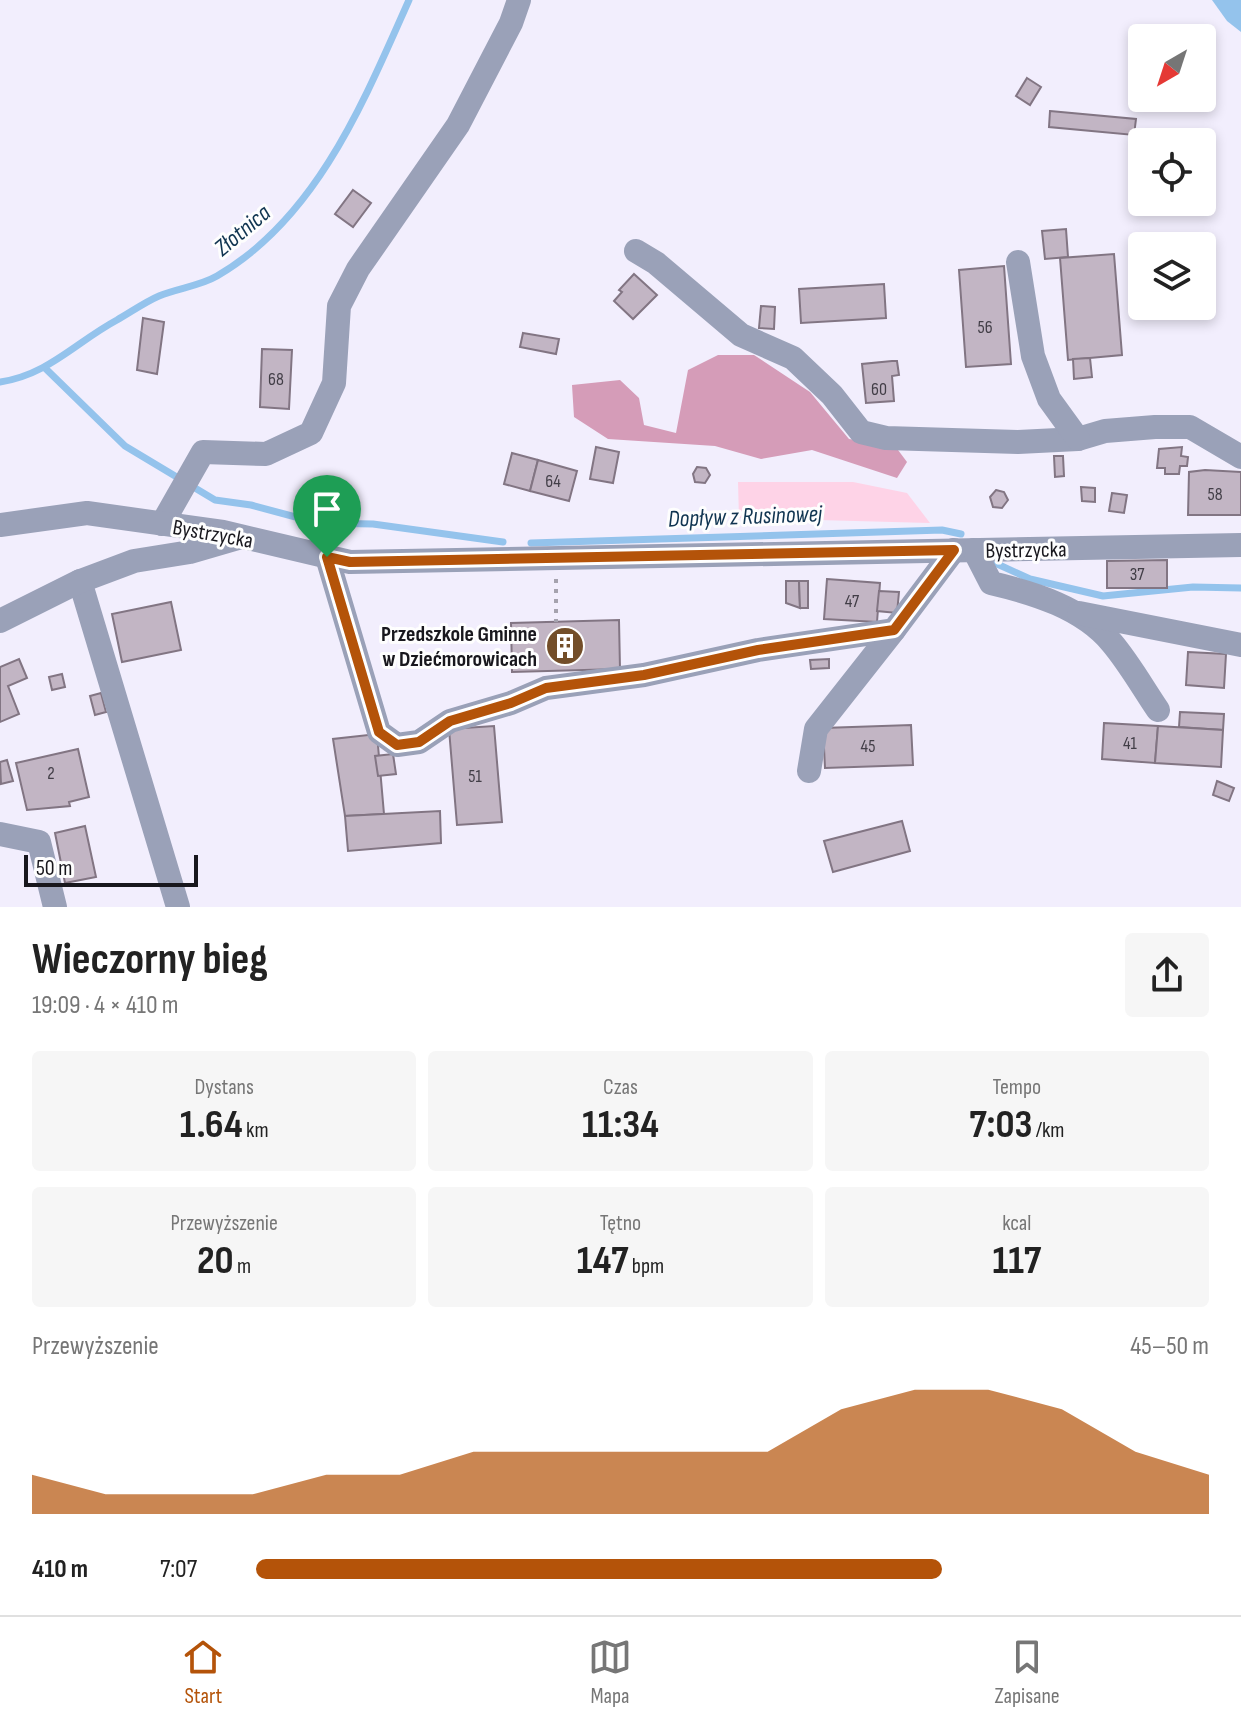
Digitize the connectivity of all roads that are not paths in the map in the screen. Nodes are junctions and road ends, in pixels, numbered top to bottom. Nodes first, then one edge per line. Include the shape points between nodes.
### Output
1 (519, 0) edge
2 (636, 251) dead end
3 (1018, 262) dead end
4 (1078, 439) junction
5 (1241, 457) edge
6 (162, 524) junction
7 (0, 525) edge
8 (242, 537) junction
9 (1241, 545) edge
10 (964, 550) junction
11 (327, 557) junction
12 (80, 581) junction
13 (1073, 612) junction
14 (0, 621) edge
15 (894, 630) junction
16 (1241, 645) edge
17 (1158, 710) dead end
18 (809, 771) dead end
19 (0, 834) edge
20 (55, 907) edge
21 (178, 907) edge

1 - 6 street via 458,125 358,269 339,306 334,383 311,433 266,454 203,452
2 - 4 street via 741,335 793,358 861,432 936,440
3 - 4 street via 1033,356 1049,399
4 - 5 street via 1105,431 1190,427
6 - 7 street, Bystrzycka via 87,513
6 - 8 street, Bystrzycka
8 - 11 street, Bystrzycka
8 - 12 street via 134,561
9 - 10 street, Bystrzycka
10 - 11 street, Bystrzycka via 527,561 350,562
10 - 13 street via 991,583 1030,592
10 - 15 street
11 - 15 street via 379,732 397,745 419,742 450,721 546,688
12 - 14 street
12 - 21 street
13 - 16 street
13 - 17 street via 1111,641
15 - 18 street via 816,729
19 - 20 street via 39,842

